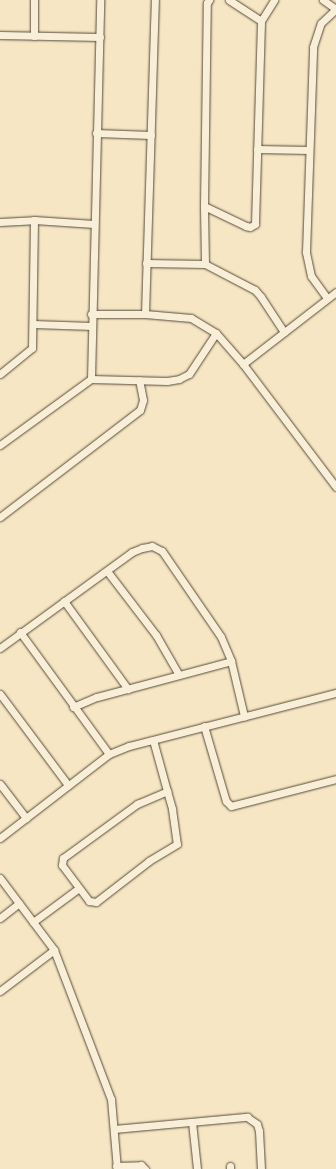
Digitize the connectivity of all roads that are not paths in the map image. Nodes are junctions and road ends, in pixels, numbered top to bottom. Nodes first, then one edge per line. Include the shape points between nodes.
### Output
1 (34, 0) edge
2 (100, 0) edge
3 (155, 0) edge
4 (209, 0) edge
5 (229, 0) edge
6 (274, 0) edge
7 (323, 0) edge
8 (336, 9) edge
9 (261, 21) junction
10 (0, 34) edge
11 (34, 36) junction
12 (100, 37) junction
13 (96, 133) junction
14 (150, 135) junction
15 (258, 149) junction
16 (309, 150) junction
17 (204, 206) junction
18 (34, 220) junction
19 (0, 222) edge
20 (94, 224) junction
21 (146, 262) junction
22 (205, 264) junction
23 (336, 292) edge
24 (327, 298) junction
25 (92, 314) junction
26 (145, 314) junction
27 (32, 324) junction
28 (92, 326) junction
29 (284, 332) junction
30 (216, 333) junction
31 (243, 364) junction
32 (0, 374) edge
33 (91, 379) junction
34 (138, 380) junction
35 (0, 445) edge
36 (336, 487) edge
37 (0, 517) edge
38 (107, 571) junction
39 (64, 601) junction
40 (20, 632) junction
41 (0, 648) edge
42 (231, 662) junction
43 (179, 675) junction
44 (128, 689) junction
45 (336, 693) edge
46 (0, 694) edge
47 (73, 707) junction
48 (244, 716) junction
49 (204, 726) junction
50 (153, 740) junction
51 (109, 754) junction
52 (336, 779) edge
53 (0, 784) edge
54 (68, 785) junction
55 (167, 791) junction
56 (26, 818) junction
57 (0, 838) edge
58 (0, 878) edge
59 (79, 888) junction
60 (19, 903) junction
61 (0, 918) edge
62 (33, 922) junction
63 (54, 950) junction
64 (0, 991) edge
65 (192, 1122) junction
66 (114, 1129) junction
67 (116, 1168) edge
68 (145, 1169) edge
69 (197, 1169) edge
70 (260, 1169) edge

1 - 11 street
2 - 12 street
3 - 14 street
4 - 17 street
5 - 9 street
6 - 9 street
7 - 8 street
8 - 16 street via 321,23 313,47
9 - 15 street
10 - 11 street
11 - 12 street
12 - 13 street
13 - 14 street
13 - 20 street
14 - 21 street
15 - 16 street
15 - 17 street via 254,225 246,226
16 - 24 street via 307,266
17 - 22 street
18 - 19 street
18 - 20 street
18 - 27 street
20 - 25 street
21 - 22 street
21 - 26 street
22 - 29 street via 255,290
23 - 24 street
24 - 29 street
25 - 26 street
25 - 28 street
26 - 30 street via 191,318
27 - 28 street
27 - 32 street via 32,348
28 - 33 street
29 - 31 street
30 - 31 street
30 - 34 street via 189,374 167,381
31 - 36 street
33 - 34 street
33 - 35 street
34 - 37 street via 143,400 140,410
38 - 39 street
38 - 42 street via 132,552 142,548 152,546 162,551 221,637
38 - 43 street via 156,635
39 - 40 street
39 - 44 street
40 - 41 street
40 - 47 street
42 - 43 street
42 - 48 street
43 - 44 street
44 - 47 street via 97,697
45 - 48 street
46 - 54 street
47 - 51 street
48 - 49 street
49 - 50 street
49 - 52 street via 226,800 231,806
50 - 51 street
50 - 55 street
51 - 54 street
53 - 56 street
54 - 56 street
55 - 59 street via 137,804 63,858 62,865
55 - 59 street via 178,840 176,846 150,861 96,902 89,901
56 - 57 street
58 - 60 street
59 - 62 street
60 - 61 street
60 - 62 street
62 - 63 street
63 - 64 street
63 - 66 street via 111,1099
65 - 66 street
65 - 69 street
65 - 70 street via 247,1117 257,1124 259,1131
66 - 67 street
67 - 68 street via 141,1165

